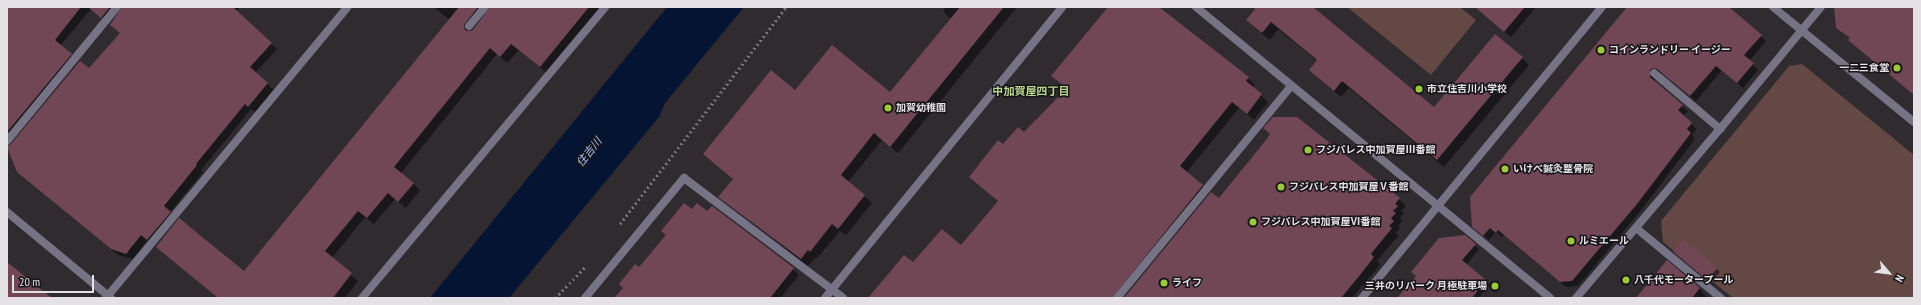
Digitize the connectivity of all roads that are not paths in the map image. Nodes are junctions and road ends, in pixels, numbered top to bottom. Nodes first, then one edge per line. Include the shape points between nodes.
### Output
1 (117, 7) edge
2 (348, 7) edge
3 (485, 7) edge
4 (605, 7) edge
5 (1062, 7) edge
6 (1196, 7) edge
7 (1602, 7) edge
8 (1773, 7) edge
9 (1821, 7) edge
10 (469, 26) dead end
11 (1802, 30) junction
12 (1654, 73) dead end
13 (1292, 86) junction
14 (1914, 122) edge
15 (1720, 128) junction
16 (7, 141) edge
17 (1437, 207) junction
18 (7, 212) edge
19 (1636, 228) junction
20 (832, 289) junction
21 (108, 297) edge
22 (362, 298) edge
23 (585, 298) edge
24 (825, 298) edge
25 (843, 298) edge
26 (1118, 298) edge
27 (1362, 298) edge
28 (1550, 298) edge
29 (1576, 298) edge
30 (1722, 298) edge

1 - 16 street
2 - 21 street
3 - 10 street
4 - 22 street
5 - 20 street
6 - 13 street
7 - 17 street
8 - 11 street
9 - 11 street
11 - 14 street
11 - 15 street
12 - 15 street
13 - 17 street
13 - 26 street
15 - 19 street
17 - 27 street
17 - 28 street
18 - 21 street
19 - 29 street
19 - 30 street
20 - 23 street via 684,178
20 - 24 street
20 - 25 street

